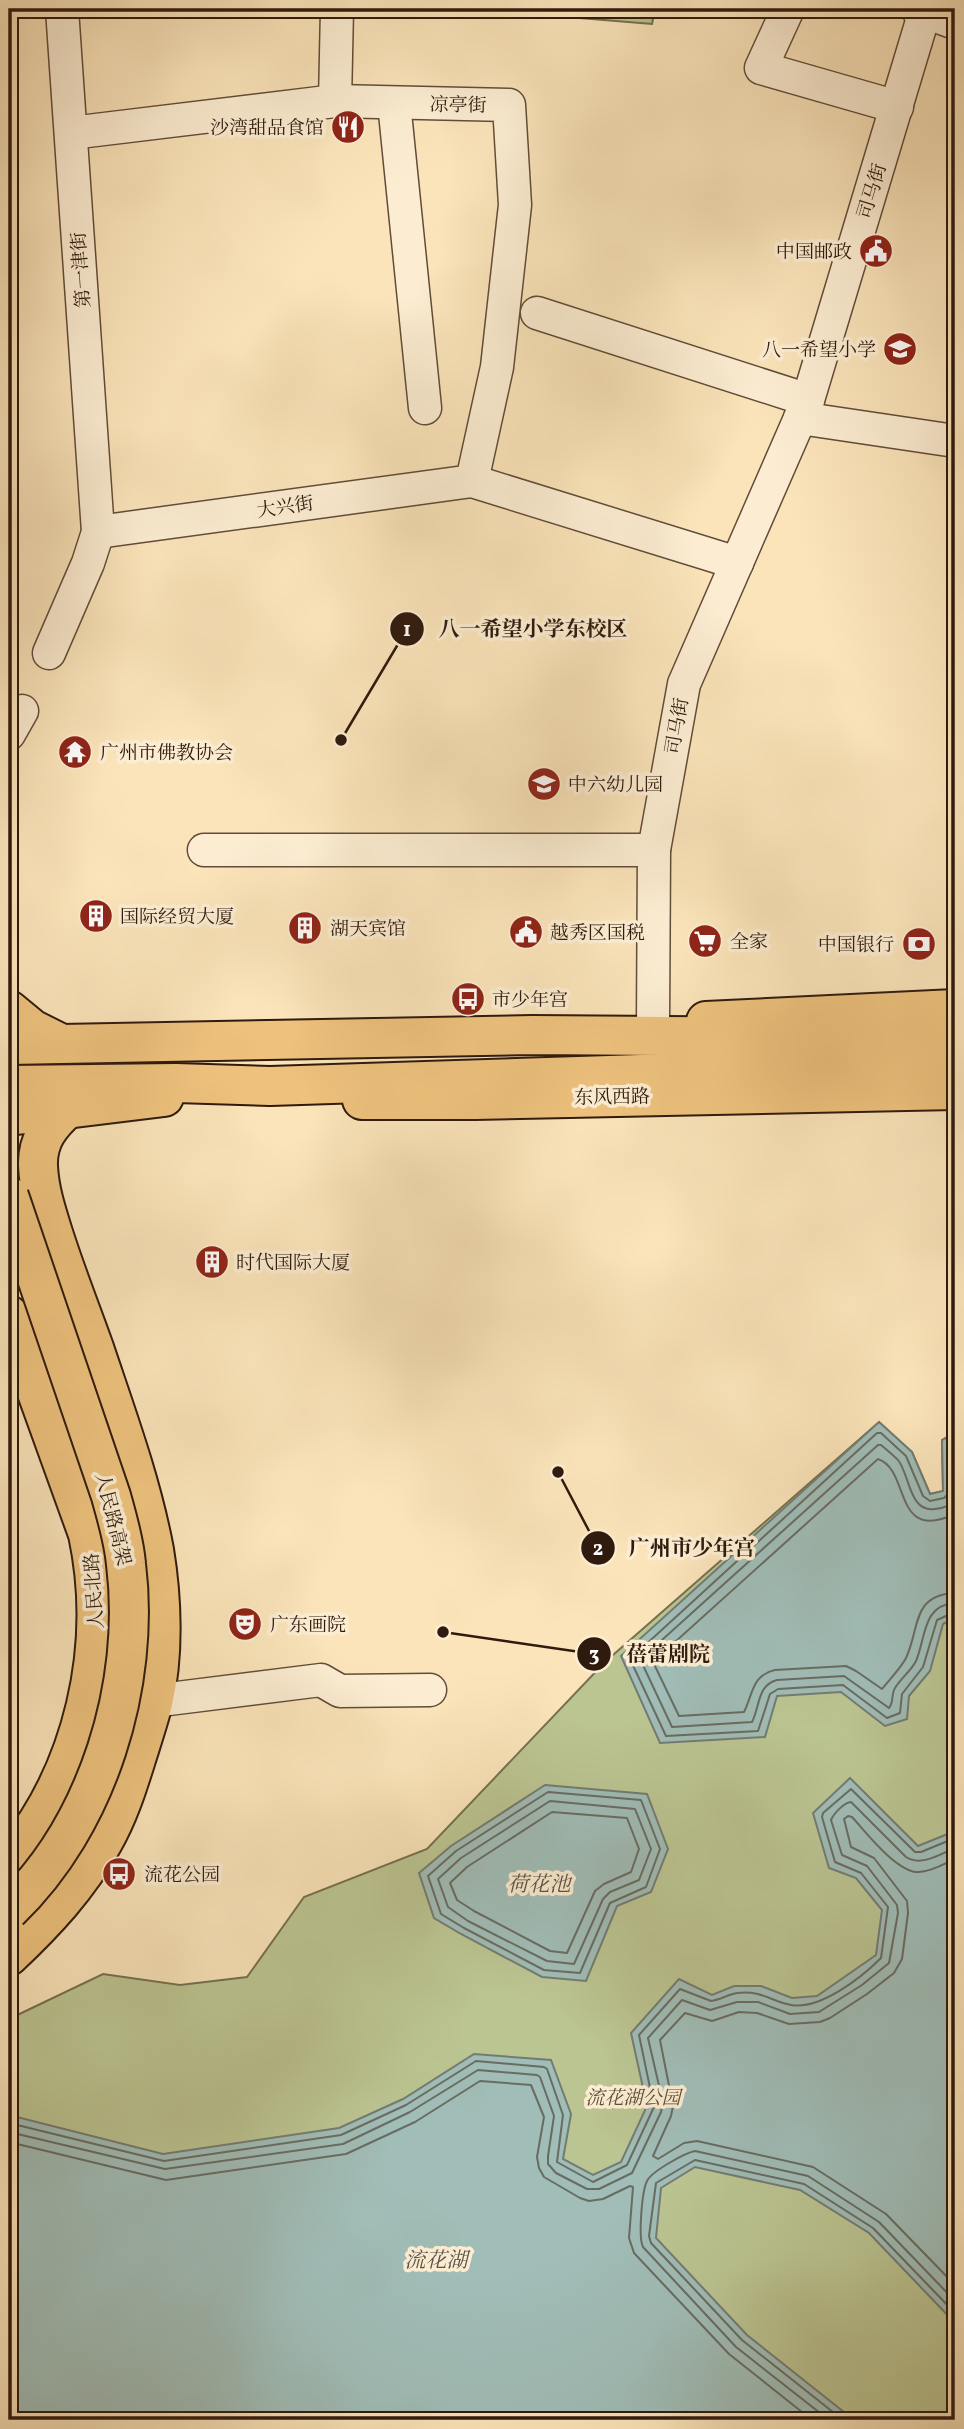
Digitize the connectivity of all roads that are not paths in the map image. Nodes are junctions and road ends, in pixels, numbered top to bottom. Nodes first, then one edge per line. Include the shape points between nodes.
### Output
1 (62, 9) edge
2 (337, 9) edge
3 (788, 9) edge
4 (921, 10) edge
5 (955, 23) edge
6 (335, 101) junction
7 (394, 103) junction
8 (897, 107) junction
9 (71, 133) junction
10 (537, 313) dead end
11 (425, 408) dead end
12 (804, 409) junction
13 (955, 441) edge
14 (472, 481) junction
15 (98, 532) junction
16 (737, 563) junction
17 (49, 653) dead end
18 (204, 850) dead end
19 (654, 850) junction
20 (955, 1009) edge
21 (9, 1010) edge
22 (653, 1024) junction
23 (532, 1035) junction
24 (955, 1038) edge
25 (60, 1043) junction
26 (9, 1045) edge
27 (955, 1064) edge
28 (9, 1085) edge
29 (270, 1086) junction
30 (955, 1090) edge
31 (68, 1108) junction
32 (9, 1116) edge
33 (9, 1196) edge
34 (9, 1237) edge
35 (62, 1262) junction
36 (9, 1315) edge
37 (430, 1690) dead end
38 (153, 1701) junction
39 (9, 1861) edge
40 (9, 1910) edge
41 (9, 1956) edge

1 - 9 street, 第一津街
2 - 6 street
3 - 8 street via 761,68
4 - 5 street
4 - 8 street, 司马街
6 - 7 street, 凉亭街
6 - 9 street, 凉亭街
7 - 11 street
7 - 14 street, 凉亭街 via 509,105 515,205 497,367
8 - 12 street, 司马街
9 - 15 street, 第一津街
10 - 12 street
12 - 13 street
12 - 16 street, 司马街
14 - 15 street, 大兴街
14 - 16 street
15 - 17 street
16 - 19 street, 司马街 via 684,684
18 - 19 street
19 - 22 street, 司马街
20 - 22 main road
21 - 25 main road
22 - 23 main road
23 - 24 main road
23 - 25 main road
25 - 26 main road
27 - 29 main road, 东风西路
28 - 29 main road, 东风西路
29 - 30 main road, 东风西路 via 388,1101
29 - 31 main road
31 - 32 main road
31 - 35 main road via 41,1141 37,1164
33 - 40 main road, 人民路高架, bridge via 111,1496 129,1594 119,1707 100,1767 87,1801 53,1856
34 - 35 main road via 36,1232 50,1239
35 - 38 main road via 118,1419 154,1551 160,1623
36 - 39 main road, 人民北路 via 88,1534 97,1615 89,1691 70,1759 42,1816
37 - 38 street via 340,1691 321,1680
38 - 41 main road via 116,1818 103,1844 56,1910

